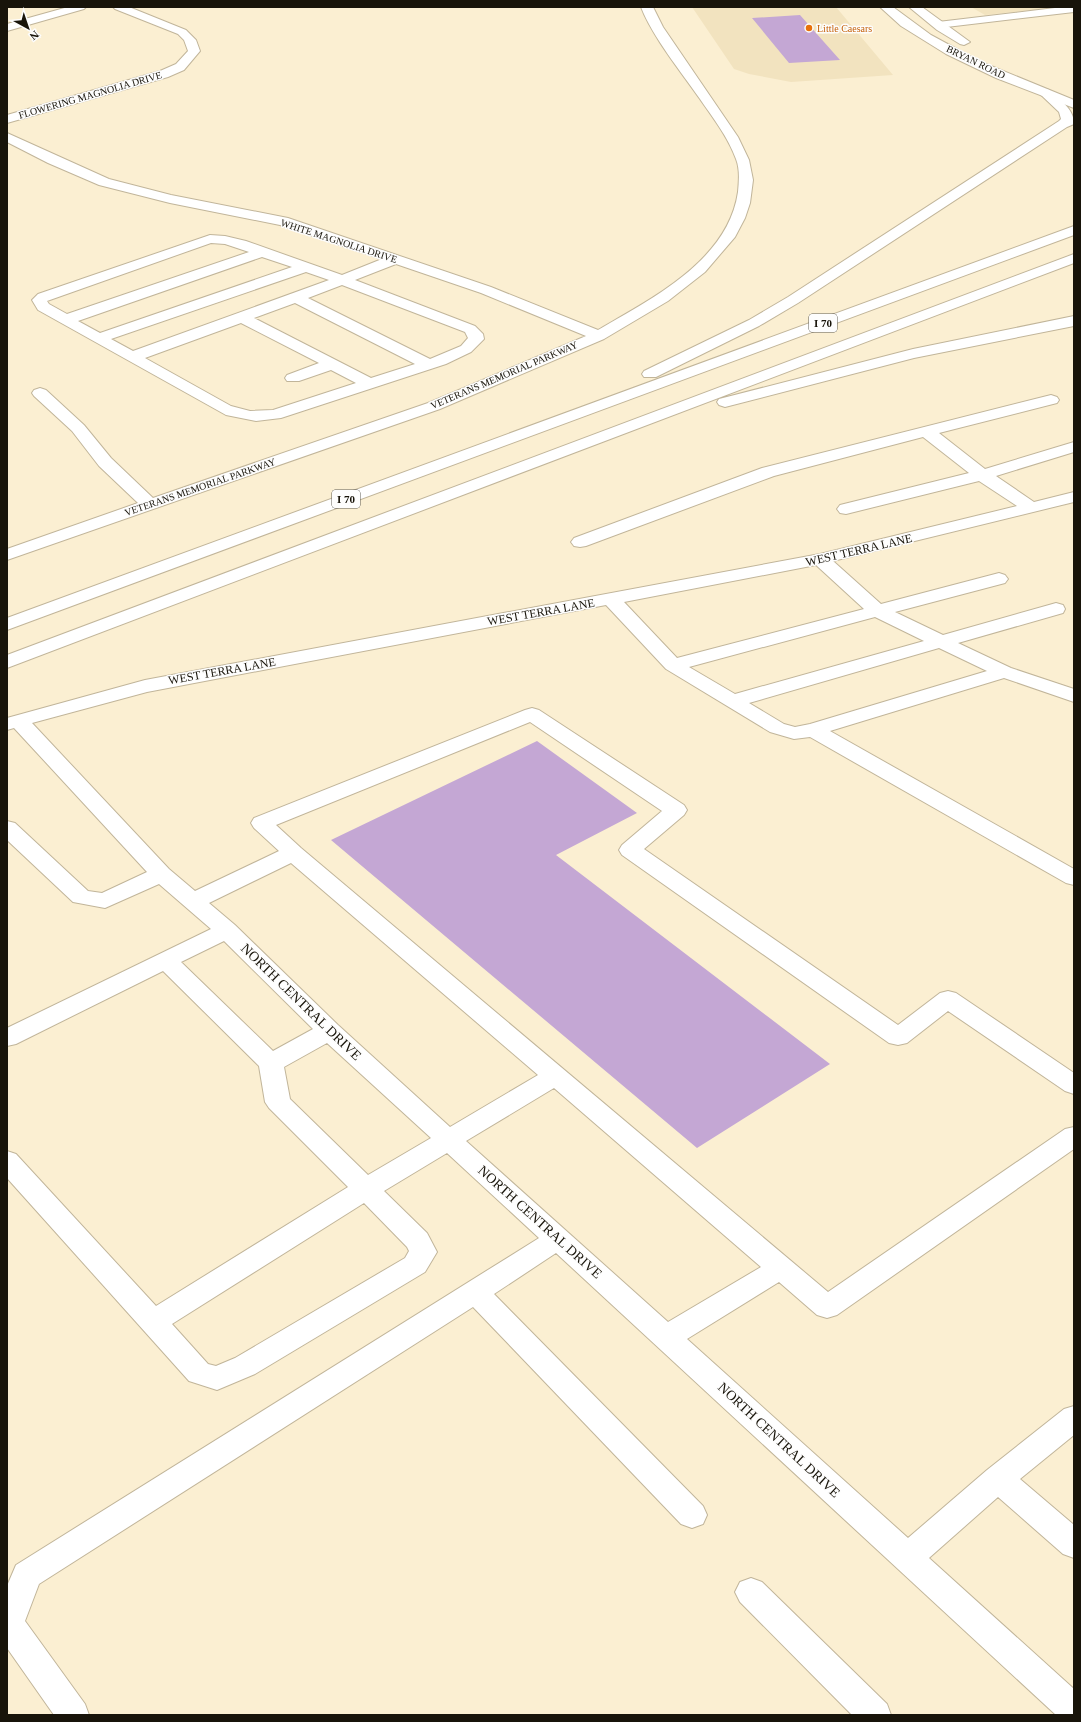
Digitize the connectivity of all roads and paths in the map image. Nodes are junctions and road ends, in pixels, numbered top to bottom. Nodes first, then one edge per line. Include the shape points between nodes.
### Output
1 (80, 7) edge
2 (119, 7) edge
3 (647, 7) edge
4 (886, 7) edge
5 (915, 7) edge
6 (999, 7) edge
7 (1074, 9) edge
8 (1014, 17) junction
9 (938, 25) junction
10 (7, 28) edge
11 (974, 48) dead end
12 (1045, 93) junction
13 (1074, 104) edge
14 (7, 119) edge
15 (1069, 122) edge
16 (7, 137) edge
17 (1074, 230) edge
18 (262, 252) junction
19 (1074, 258) edge
20 (396, 259) junction
21 (306, 267) junction
22 (343, 281) junction
23 (296, 298) junction
24 (244, 318) junction
25 (66, 320) junction
26 (1074, 321) edge
27 (598, 336) junction
28 (99, 338) junction
29 (138, 354) junction
30 (332, 364) junction
31 (429, 365) junction
32 (293, 378) dead end
33 (370, 384) junction
34 (40, 393) dead end
35 (1051, 400) dead end
36 (571, 416) junction
37 (926, 431) junction
38 (585, 442) junction
39 (1074, 448) edge
40 (982, 475) junction
41 (1074, 497) edge
42 (150, 505) junction
43 (1032, 508) junction
44 (846, 509) dead end
45 (580, 542) dead end
46 (7, 555) edge
47 (820, 559) junction
48 (999, 579) dead end
49 (611, 599) junction
50 (1056, 609) dead end
51 (879, 612) junction
52 (7, 624) edge
53 (940, 641) junction
54 (7, 662) edge
55 (672, 665) junction
56 (1004, 672) junction
57 (1074, 696) edge
58 (733, 701) junction
59 (12, 722) edge
60 (813, 730) junction
61 (7, 828) edge
62 (293, 853) junction
63 (161, 874) junction
64 (1074, 878) edge
65 (194, 901) junction
66 (227, 930) junction
67 (165, 960) junction
68 (329, 1031) junction
69 (7, 1038) edge
70 (271, 1063) junction
71 (555, 1076) junction
72 (1074, 1085) edge
73 (1074, 1136) edge
74 (448, 1139) junction
75 (7, 1161) edge
76 (366, 1189) junction
77 (558, 1239) junction
78 (781, 1268) junction
79 (475, 1292) junction
80 (153, 1322) junction
81 (666, 1337) junction
82 (1074, 1418) edge
83 (998, 1479) junction
84 (692, 1515) dead end
85 (1074, 1544) edge
86 (907, 1558) junction
87 (751, 1592) dead end
88 (1074, 1710) edge
89 (73, 1715) edge
90 (875, 1715) edge

1 - 10 main road
2 - 14 main road, FLOWERING MAGNOLIA DRIVE via 182,32 193,43 194,50 189,59 180,67 164,74
3 - 27 main road, VETERANS MEMORIAL PARKWAY via 657,27 739,150 745,170 746,191 730,234 700,269 663,298
4 - 12 main road, BRYAN ROAD via 937,43
5 - 9 main road, BRYAN ROAD
6 - 8 main road
7 - 8 main road
8 - 9 main road
9 - 11 main road, BRYAN ROAD
12 - 13 main road, BRYAN ROAD
12 - 15 main road via 1065,112
15 - 36 main road via 754,323
16 - 20 main road, WHITE MAGNOLIA DRIVE via 104,182 170,199 283,221
17 - 36 main road, I 70
18 - 21 main road
18 - 25 main road
18 - 25 main road via 210,239 39,300 44,307
19 - 38 main road, I 70
20 - 22 main road
20 - 27 main road, WHITE MAGNOLIA DRIVE via 486,290
21 - 22 main road
21 - 28 main road
22 - 23 main road
22 - 31 main road via 470,329 475,334 474,343 466,349
23 - 24 main road
23 - 31 main road
24 - 29 main road via 158,352
24 - 30 main road
25 - 28 main road
26 - 38 main road via 914,354
27 - 42 main road, VETERANS MEMORIAL PARKWAY via 434,406
28 - 29 main road
29 - 33 main road via 238,415 275,415
30 - 32 main road
30 - 33 main road
31 - 33 main road
34 - 42 main road via 78,428 105,462
35 - 37 main road
36 - 52 main road, I 70
37 - 40 main road
37 - 45 main road via 768,472
38 - 54 main road, I 70
39 - 40 main road
40 - 43 main road
40 - 44 main road
41 - 43 main road, WEST TERRA LANE
42 - 46 main road, VETERANS MEMORIAL PARKWAY
43 - 47 main road, WEST TERRA LANE
47 - 49 main road, WEST TERRA LANE
47 - 51 main road
48 - 51 main road
49 - 55 main road
49 - 59 main road, WEST TERRA LANE via 145,686
50 - 53 main road
51 - 53 main road
51 - 55 main road
53 - 56 main road
53 - 58 main road
55 - 58 main road
56 - 57 main road
56 - 60 main road
58 - 60 main road via 777,728 794,733
59 - 63 main road, NORTH CENTRAL DRIVE
60 - 64 main road
61 - 63 main road via 81,897 106,901
62 - 65 main road
62 - 71 main road
62 - 72 main road via 262,823 532,714 676,810 630,850 898,1037 948,999
63 - 65 main road, NORTH CENTRAL DRIVE
65 - 66 main road, NORTH CENTRAL DRIVE
66 - 67 main road
66 - 68 main road, NORTH CENTRAL DRIVE
67 - 69 main road
67 - 70 main road
68 - 70 main road
68 - 74 main road, NORTH CENTRAL DRIVE
70 - 76 main road via 278,1102
71 - 74 main road
71 - 78 main road
73 - 78 main road via 827,1307
74 - 76 main road
74 - 77 main road, NORTH CENTRAL DRIVE
75 - 80 main road
76 - 80 main road
76 - 80 main road via 417,1240 423,1252 415,1265 245,1366 217,1378 199,1373
77 - 79 main road
77 - 81 main road, NORTH CENTRAL DRIVE
78 - 81 main road
79 - 84 main road
79 - 89 main road via 27,1575 8,1622
81 - 86 main road, NORTH CENTRAL DRIVE
82 - 83 main road
83 - 85 main road
83 - 86 main road
86 - 88 main road, NORTH CENTRAL DRIVE
87 - 90 main road

